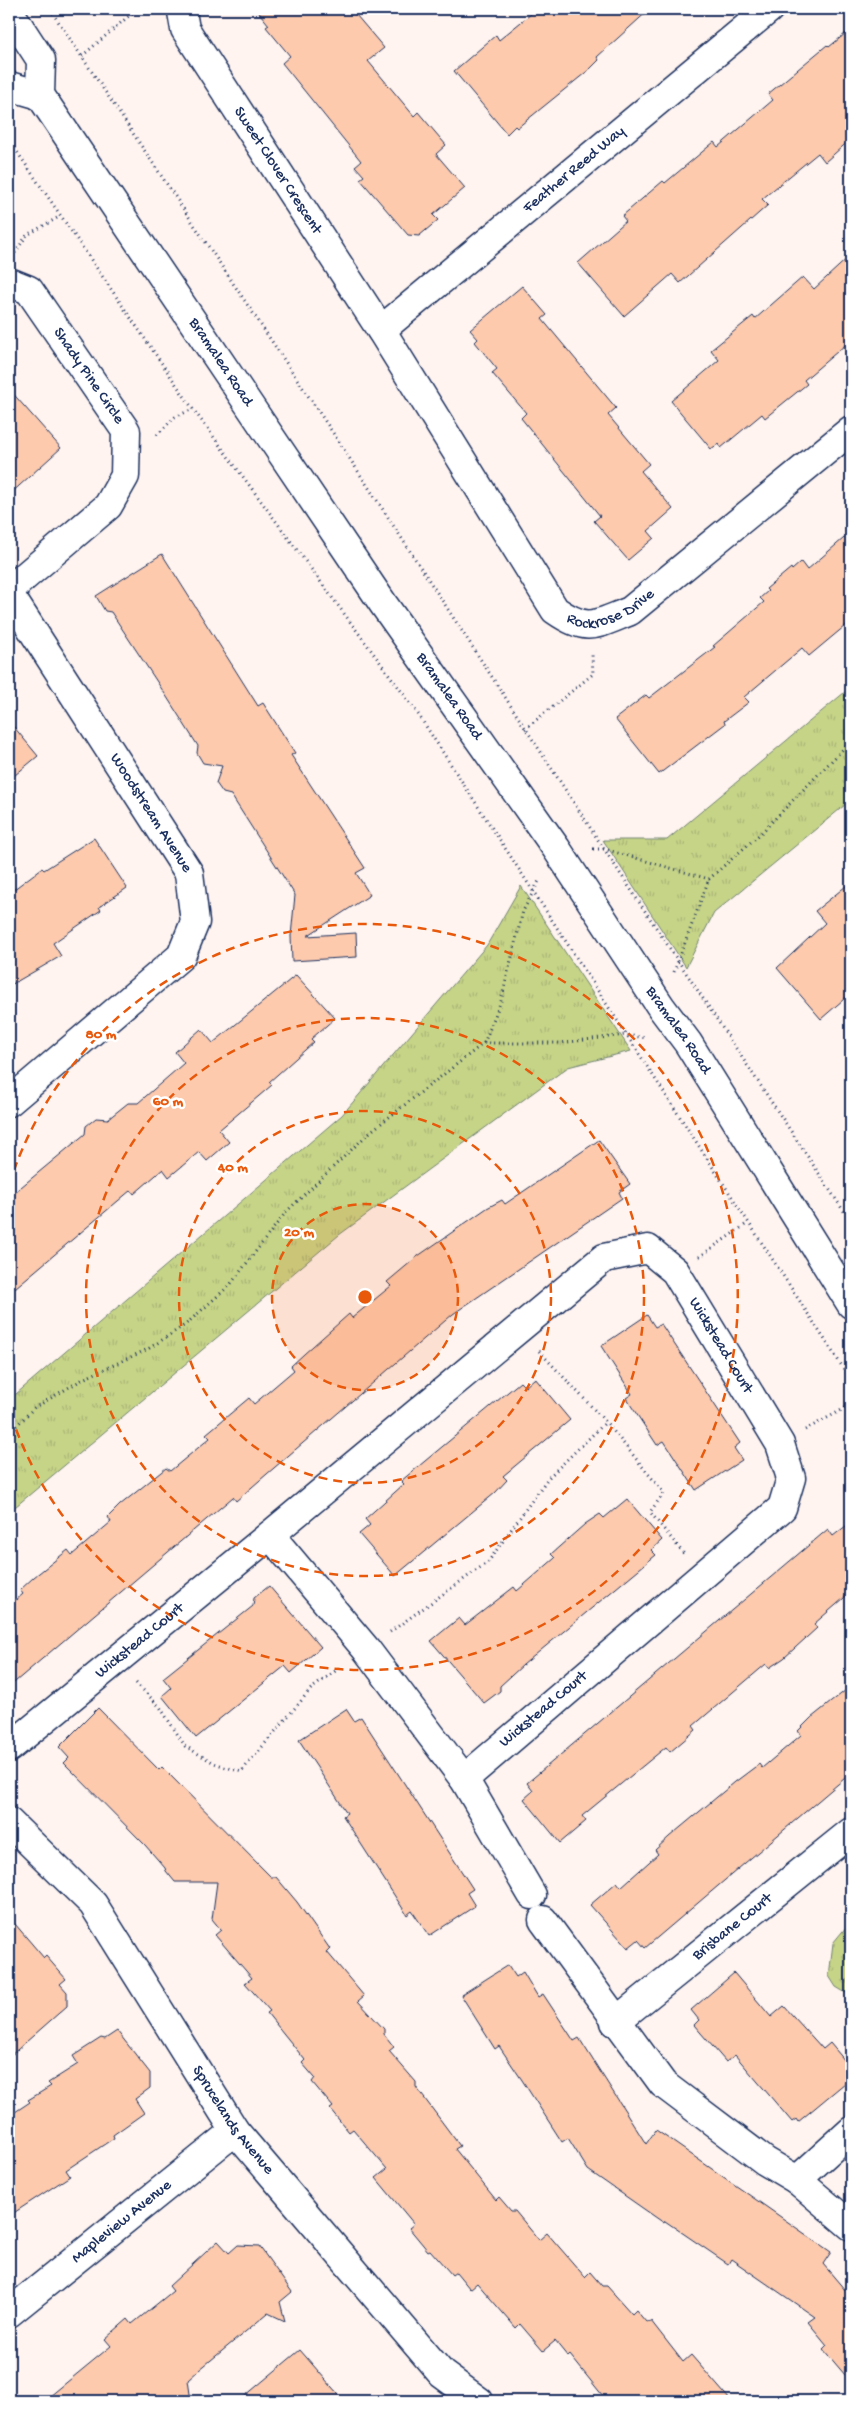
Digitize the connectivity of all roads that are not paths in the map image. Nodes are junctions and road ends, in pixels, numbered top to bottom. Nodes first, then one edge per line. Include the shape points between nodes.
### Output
1 (184, 9) edge
2 (769, 9) edge
3 (9, 10) edge
4 (9, 86) edge
5 (40, 95) junction
6 (9, 282) edge
7 (381, 330) junction
8 (851, 430) edge
9 (9, 592) edge
10 (9, 1102) edge
11 (851, 1304) edge
12 (270, 1535) junction
13 (9, 1748) edge
14 (464, 1779) junction
15 (9, 1822) edge
16 (851, 1832) edge
17 (532, 1895) dead end
18 (543, 1920) dead end
19 (615, 2022) junction
20 (235, 2131) junction
21 (851, 2131) edge
22 (797, 2180) junction
23 (851, 2226) edge
24 (9, 2313) edge
25 (479, 2401) edge

1 - 7 street, Sweet Clover Crescent via 185,29
2 - 7 street, Feather Reed Way
3 - 5 street via 41,60
4 - 5 street
5 - 11 street, Bramalea Road via 384,605 556,848 688,1043
6 - 9 street, Shady Pine Circle via 29,290 126,431 125,476 108,506
7 - 8 street, Rockrose Drive via 555,610 574,623 591,626 630,611
9 - 10 street, Woodstream Avenue via 189,873 195,922 181,956
12 - 13 street, Wickstead Court
12 - 14 street via 366,1649
12 - 14 street, Wickstead Court via 604,1258 648,1249 675,1271 780,1444 791,1478 782,1508
14 - 17 street
15 - 20 street, Sprucelands Avenue via 93,1904
16 - 19 street, Brisbane Court
18 - 19 street
19 - 22 street via 663,2084 765,2161
20 - 24 street, Mapleview Avenue
20 - 25 street, Sprucelands Avenue via 442,2374
21 - 22 street
22 - 23 street

